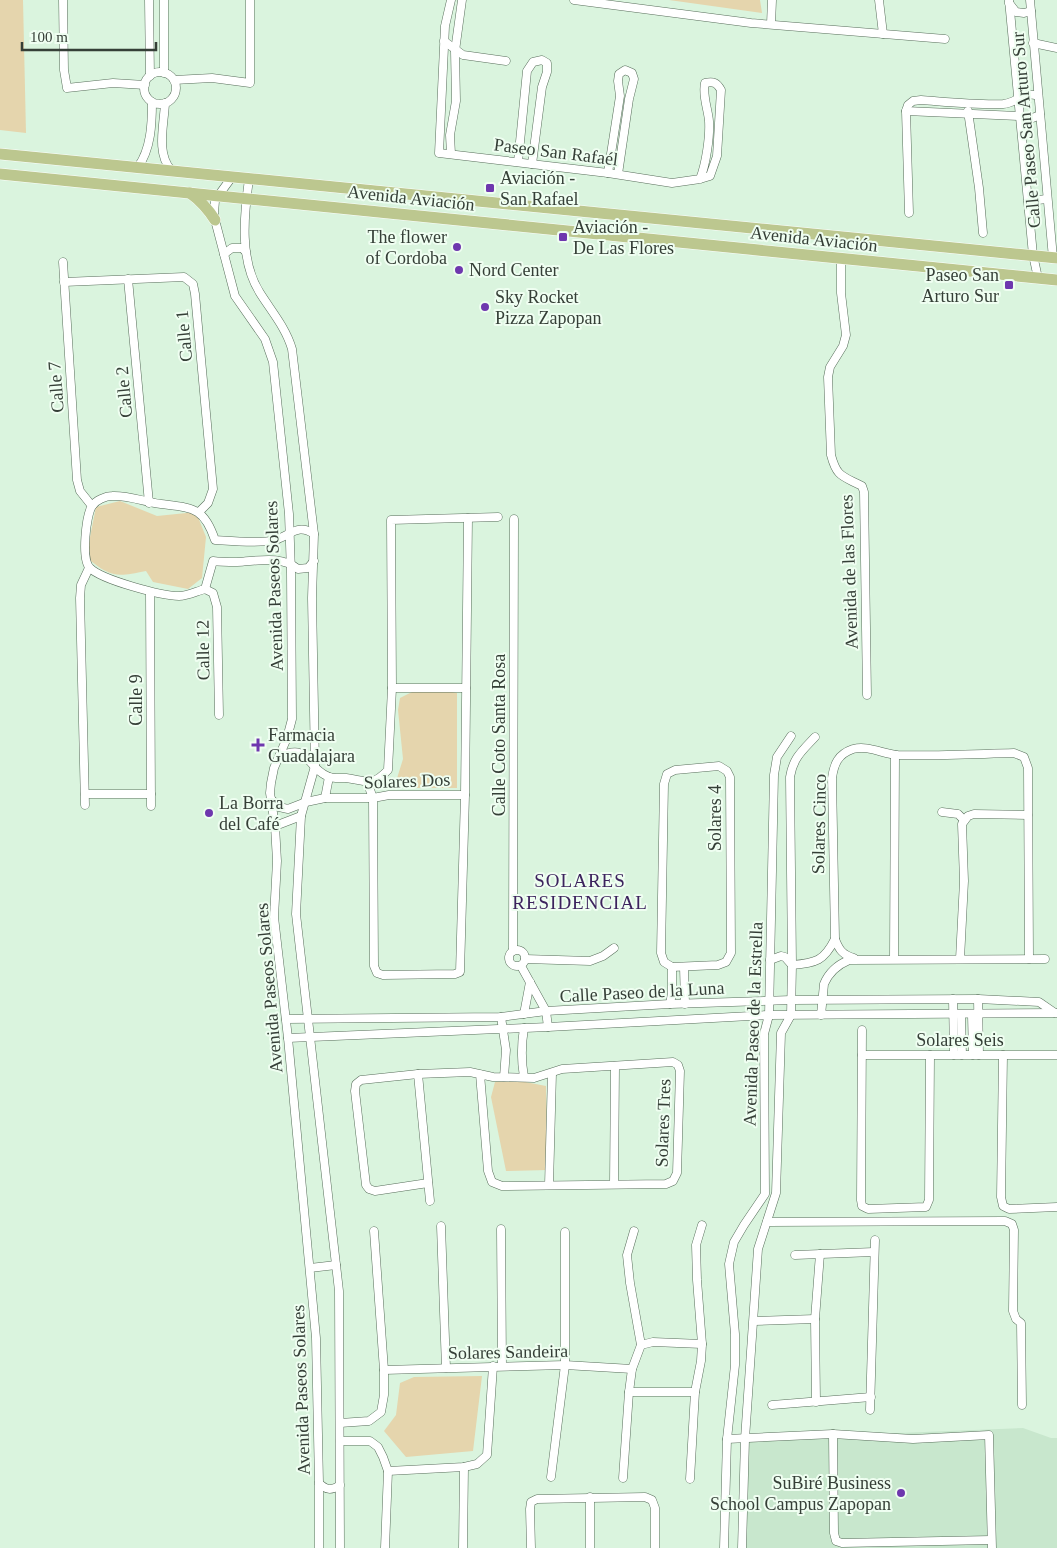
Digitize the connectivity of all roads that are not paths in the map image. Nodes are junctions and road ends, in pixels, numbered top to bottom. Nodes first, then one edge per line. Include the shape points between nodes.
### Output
1 (63, 0) edge
2 (149, 0) edge
3 (164, 0) edge
4 (250, 0) edge
5 (451, 0) edge
6 (462, 0) edge
7 (574, 0) edge
8 (645, 0) edge
9 (772, 0) edge
10 (879, 0) edge
11 (1030, 0) edge
12 (1009, 1) edge
13 (644, 9) junction
14 (1031, 11) junction
15 (771, 24) junction
16 (445, 26) junction
17 (458, 26) junction
18 (883, 34) junction
19 (945, 39) dead end
20 (444, 41) junction
21 (1033, 43) junction
22 (1057, 48) edge
23 (455, 50) junction
24 (506, 61) dead end
25 (164, 72) junction
26 (150, 76) junction
27 (174, 80) junction
28 (145, 85) junction
29 (1038, 96) junction
30 (1018, 99) junction
31 (152, 102) junction
32 (165, 103) junction
33 (968, 103) junction
34 (906, 111) junction
35 (968, 113) junction
36 (1040, 115) junction
37 (1020, 116) junction
38 (0, 154) edge
39 (451, 154) junction
40 (68, 160) junction
41 (518, 162) junction
42 (532, 164) junction
43 (138, 167) junction
44 (171, 170) junction
45 (608, 172) junction
46 (0, 174) edge
47 (618, 174) junction
48 (232, 178) junction
49 (250, 179) junction
50 (700, 179) junction
51 (66, 180) junction
52 (188, 192) junction
53 (218, 196) junction
54 (246, 199) junction
55 (1047, 199) junction
56 (1028, 202) junction
57 (909, 213) dead end
58 (215, 220) junction
59 (982, 232) dead end
60 (246, 252) junction
61 (224, 254) junction
62 (1033, 255) junction
63 (1055, 258) edge
64 (841, 259) junction
65 (63, 262) dead end
66 (1038, 278) junction
67 (128, 279) junction
68 (1057, 280) edge
69 (64, 282) junction
70 (149, 503) junction
71 (92, 506) junction
72 (199, 512) junction
73 (498, 517) dead end
74 (468, 518) junction
75 (514, 519) dead end
76 (290, 534) junction
77 (314, 534) junction
78 (314, 561) junction
79 (291, 563) junction
80 (89, 568) junction
81 (205, 589) junction
82 (150, 593) junction
83 (392, 688) junction
84 (466, 688) junction
85 (867, 695) dead end
86 (219, 715) dead end
87 (791, 736) dead end
88 (815, 737) dead end
89 (895, 755) junction
90 (279, 757) junction
91 (315, 766) junction
92 (329, 777) junction
93 (368, 782) junction
94 (85, 794) junction
95 (151, 794) junction
96 (465, 795) junction
97 (325, 798) junction
98 (373, 798) junction
99 (272, 800) junction
100 (306, 802) junction
101 (86, 805) dead end
102 (151, 806) dead end
103 (942, 812) dead end
104 (1028, 815) junction
105 (301, 816) junction
106 (964, 820) junction
107 (773, 821) junction
108 (790, 823) junction
109 (275, 826) junction
110 (835, 939) junction
111 (614, 948) dead end
112 (513, 951) junction
113 (856, 959) junction
114 (894, 959) junction
115 (960, 959) junction
116 (1028, 959) junction
117 (1045, 959) dead end
118 (770, 960) junction
119 (523, 962) junction
120 (792, 965) junction
121 (672, 967) junction
122 (684, 967) junction
123 (530, 982) junction
124 (954, 999) junction
125 (978, 999) junction
126 (770, 1000) junction
127 (791, 1000) junction
128 (822, 1000) junction
129 (670, 1004) junction
130 (685, 1004) junction
131 (546, 1012) junction
132 (1056, 1013) edge
133 (524, 1014) junction
134 (770, 1015) junction
135 (791, 1015) junction
136 (821, 1015) junction
137 (957, 1015) junction
138 (975, 1015) junction
139 (501, 1017) junction
140 (308, 1018) junction
141 (286, 1019) junction
142 (548, 1027) junction
143 (524, 1028) junction
144 (503, 1029) junction
145 (862, 1030) dead end
146 (310, 1037) junction
147 (288, 1038) junction
148 (862, 1055) junction
149 (930, 1055) junction
150 (958, 1055) junction
151 (976, 1055) junction
152 (1003, 1055) junction
153 (1057, 1055) edge
154 (615, 1066) junction
155 (552, 1073) junction
156 (418, 1074) junction
157 (480, 1074) junction
158 (504, 1077) junction
159 (524, 1077) junction
160 (428, 1183) junction
161 (614, 1184) junction
162 (549, 1185) junction
163 (776, 1193) junction
164 (765, 1194) junction
165 (430, 1201) dead end
166 (1057, 1207) edge
167 (767, 1222) junction
168 (702, 1225) dead end
169 (441, 1226) dead end
170 (501, 1229) dead end
171 (374, 1231) dead end
172 (634, 1231) dead end
173 (565, 1232) dead end
174 (874, 1240) dead end
175 (874, 1252) junction
176 (820, 1254) junction
177 (795, 1255) dead end
178 (336, 1265) junction
179 (310, 1268) junction
180 (816, 1319) junction
181 (754, 1321) junction
182 (702, 1344) junction
183 (641, 1345) junction
184 (565, 1365) junction
185 (497, 1366) junction
186 (446, 1368) junction
187 (632, 1369) junction
188 (384, 1370) junction
189 (629, 1392) junction
190 (695, 1392) junction
191 (871, 1397) junction
192 (816, 1402) junction
193 (772, 1405) dead end
194 (1022, 1405) dead end
195 (870, 1410) dead end
196 (340, 1423) junction
197 (833, 1434) junction
198 (745, 1438) junction
199 (727, 1439) junction
200 (340, 1441) junction
201 (464, 1467) junction
202 (388, 1471) junction
203 (551, 1477) dead end
204 (623, 1478) dead end
205 (690, 1479) dead end
206 (319, 1483) junction
207 (340, 1486) junction
208 (590, 1498) junction
209 (992, 1544) edge
210 (319, 1548) edge
211 (340, 1548) edge
212 (385, 1548) edge
213 (464, 1548) edge
214 (531, 1548) edge
215 (590, 1548) edge
216 (655, 1548) edge
217 (724, 1548) edge
218 (742, 1548) edge

1 - 28 street via 67,88 114,83
2 - 26 street
3 - 25 street
4 - 27 street via 250,83 212,78
5 - 16 street
6 - 17 street
7 - 13 street
8 - 13 street
9 - 15 street
10 - 18 street
11 - 14 street, Calle Paseo San Arturo Sur
12 - 14 street via 1016,12
12 - 30 street, Calle Paseo San Arturo Sur
13 - 15 street
14 - 21 street, Calle Paseo San Arturo Sur
15 - 18 street
16 - 17 street
16 - 20 street
17 - 23 street
18 - 19 street
20 - 23 street
20 - 39 street, Paseo San Rafaél via 439,153
21 - 22 street
21 - 29 street, Calle Paseo San Arturo Sur
23 - 24 street via 463,55
23 - 39 street via 456,101 450,135
25 - 26 street
25 - 27 street
26 - 28 street
27 - 32 street via 174,96
28 - 31 street via 146,95
29 - 30 street via 1025,94
29 - 36 street, Calle Paseo San Arturo Sur
30 - 33 street via 1004,104
30 - 37 street, Calle Paseo San Arturo Sur
31 - 32 street
31 - 43 street via 147,150
32 - 44 street via 162,154
33 - 34 street via 913,101
33 - 35 street
34 - 35 street
34 - 57 street
35 - 37 street
35 - 59 street
36 - 37 street via 1030,119
36 - 55 street, Calle Paseo San Arturo Sur
37 - 56 street, Calle Paseo San Arturo Sur
38 - 40 main road, Avenida Aviación
39 - 41 street, Paseo San Rafaél
40 - 43 main road, Avenida Aviación
40 - 51 main road
41 - 42 street, Paseo San Rafaél
41 - 42 street via 526,71 533,62 542,60 547,63 547,72
42 - 45 street, Paseo San Rafaél
43 - 44 main road, Avenida Aviación
44 - 48 main road, Avenida Aviación
45 - 47 street, Paseo San Rafaél
45 - 47 street via 620,96 619,74 625,70 632,73 634,79
46 - 51 main road, Avenida Aviación
47 - 50 street, Paseo San Rafaél via 672,183
48 - 49 main road, Avenida Aviación
48 - 53 street
49 - 54 street, Avenida Paseos Solares
49 - 62 main road, Avenida Aviación
50 - 50 street via 710,176 717,156 722,90 712,82 705,83 704,89 709,124
51 - 52 main road, Avenida Aviación
52 - 53 main road, Avenida Aviación
52 - 58 main road via 200,200
53 - 54 main road, Avenida Aviación
53 - 58 street, Avenida Paseos Solares
54 - 60 street, Avenida Paseos Solares
54 - 64 main road, Avenida Aviación
55 - 56 street
55 - 63 street, Calle Paseo San Arturo Sur
56 - 62 street, Calle Paseo San Arturo Sur
58 - 61 street, Avenida Paseos Solares
60 - 61 street via 237,247
60 - 77 street, Avenida Paseos Solares via 253,280 282,324 292,349
61 - 76 street, Avenida Paseos Solares via 235,296 265,339 273,362
62 - 63 main road, Avenida Aviación
62 - 66 street, Calle Paseo San Arturo Sur
64 - 66 main road, Avenida Aviación
64 - 85 street, Avenida de las Flores via 846,335 828,377 831,455 839,475 862,486 864,492
65 - 69 street, Calle 7
66 - 68 main road, Avenida Aviación
67 - 69 street, Calle 1
67 - 70 street, Calle 2
67 - 72 street, Calle 1 via 184,277 193,284 213,489 208,503
69 - 71 street, Calle 7 via 77,480 80,491
70 - 71 street via 111,496
70 - 72 street
71 - 80 street via 86,538 85,560
72 - 76 street via 210,524 215,540 272,541
73 - 74 street
74 - 83 street via 391,520
74 - 84 street, Solares Dos
75 - 112 street, Calle Coto Santa Rosa
76 - 77 street via 297,529 306,529
76 - 79 street, Avenida Paseos Solares
77 - 78 street, Avenida Paseos Solares
78 - 79 street via 308,568 298,569
78 - 91 street, Avenida Paseos Solares
79 - 81 street via 213,561
79 - 90 street, Avenida Paseos Solares via 292,718
80 - 82 street via 109,579
80 - 94 street via 81,585 80,598
81 - 82 street via 180,596
81 - 86 street, Calle 12 via 213,594 217,608
82 - 95 street, Calle 9
83 - 84 street
83 - 93 street, Solares Dos via 388,770 379,779
84 - 96 street, Solares Dos
87 - 107 street, Avenida Paseo de la Estrella via 781,748 774,766
88 - 108 street, Avenida Paseo de la Estrella via 792,764
89 - 104 street, Solares Cinco via 1020,755 1028,768
89 - 110 street, Solares Cinco via 863,748 847,752 836,762 832,778
89 - 114 street
90 - 91 street via 297,752
90 - 99 street, Avenida Paseos Solares via 270,792
91 - 92 street
91 - 100 street, Avenida Paseos Solares
92 - 93 street, Solares Dos
92 - 97 street
93 - 98 street
94 - 95 street
94 - 101 street
95 - 102 street, Calle 9
96 - 98 street, Solares Dos via 389,794
96 - 98 street via 461,966 460,972 455,974 377,974 374,966
97 - 98 street, Solares Dos
97 - 100 street, Solares Dos
99 - 100 street via 279,807 288,809
99 - 109 street, Avenida Paseos Solares
100 - 105 street, Avenida Paseos Solares
103 - 106 street via 958,814
104 - 106 street via 974,814
104 - 116 street, Solares Cinco
105 - 109 street
105 - 140 street, Avenida Paseos Solares via 296,914
106 - 115 street
107 - 108 street
107 - 118 street, Avenida Paseo de la Estrella
108 - 120 street, Avenida Paseo de la Estrella
109 - 141 street, Avenida Paseos Solares via 274,917
110 - 113 street via 845,956
110 - 120 street via 823,957 812,963
111 - 119 street via 590,961
112 - 119 street, Calle Coto Santa Rosa via 521,951
112 - 119 street, Calle Coto Santa Rosa via 509,955 512,966
113 - 114 street
113 - 128 street via 838,965 832,972 824,984
114 - 115 street
115 - 116 street
116 - 117 street
118 - 120 street via 781,956
118 - 126 street, Avenida Paseo de la Estrella
119 - 123 street, Calle Coto Santa Rosa
120 - 127 street, Avenida Paseo de la Estrella
121 - 122 street, Solares 4
121 - 122 street, Solares 4 via 664,962 661,953 664,784 667,774 675,770 719,766 730,777 731,952 726,962 718,966
121 - 129 street, Solares 4
122 - 130 street
123 - 131 street, Calle Coto Santa Rosa
123 - 133 street
124 - 125 street, Calle Paseo de la Luna
124 - 128 street, Calle Paseo de la Luna
124 - 137 street
125 - 132 street, Calle Paseo de la Luna via 1039,1002
125 - 138 street
126 - 127 street, Calle Paseo de la Luna
126 - 130 street, Calle Paseo de la Luna
126 - 134 street, Avenida Paseo de la Estrella
127 - 128 street, Calle Paseo de la Luna
127 - 135 street, Avenida Paseo de la Estrella
128 - 136 street
129 - 130 street, Calle Paseo de la Luna
129 - 131 street, Calle Paseo de la Luna
131 - 133 street, Calle Paseo de la Luna
131 - 142 street, Calle Coto Santa Rosa
132 - 138 street, Calle Paseo de la Luna
133 - 139 street, Calle Paseo de la Luna
134 - 135 street, Calle Paseo de la Luna
134 - 142 street, Calle Paseo de la Luna
134 - 164 street, Avenida Paseo de la Estrella via 764,1034
135 - 136 street, Calle Paseo de la Luna
135 - 163 street, Avenida Paseo de la Estrella via 781,1033
136 - 137 street, Calle Paseo de la Luna
137 - 138 street, Calle Paseo de la Luna
137 - 150 street
138 - 151 street
139 - 140 street, Calle Paseo de la Luna
139 - 144 street
140 - 141 street, Calle Paseo de la Luna
140 - 146 street, Avenida Paseos Solares
141 - 147 street, Avenida Paseos Solares
142 - 143 street, Calle Paseo de la Luna
143 - 144 street, Calle Paseo de la Luna
143 - 159 street via 521,1060
144 - 146 street, Calle Paseo de la Luna
144 - 158 street via 506,1050
145 - 148 street
146 - 147 street, Calle Paseo de la Luna
146 - 178 street, Avenida Paseos Solares
147 - 179 street, Avenida Paseos Solares
148 - 149 street, Solares Seis
148 - 149 street via 860,1200 868,1209 926,1207 929,1200
149 - 150 street, Solares Seis
150 - 151 street, Solares Seis
151 - 152 street, Solares Seis
152 - 153 street, Solares Seis
152 - 166 street via 1003,1206 1009,1210
154 - 155 street, Solares Tres
154 - 161 street
154 - 161 street, Solares Tres via 673,1062 680,1071 677,1174 673,1181 666,1184
155 - 159 street, Solares Tres
155 - 162 street
156 - 157 street, Solares Tres
156 - 160 street
156 - 160 street, Solares Tres via 361,1080 355,1091 369,1189 376,1191
157 - 158 street, Solares Tres
157 - 162 street, Solares Tres via 488,1171 492,1182 502,1186
158 - 159 street, Solares Tres
160 - 165 street
161 - 162 street, Solares Tres
163 - 164 street
163 - 167 street, Avenida Paseo de la Estrella
164 - 199 street via 734,1242 729,1264 735,1365
167 - 181 street, Avenida Paseo de la Estrella via 758,1249
167 - 194 street via 1005,1221 1012,1224 1013,1311 1021,1323
168 - 182 street via 696,1244 696,1280
169 - 186 street
170 - 185 street
171 - 188 street
172 - 183 street via 628,1256
173 - 184 street
174 - 175 street
175 - 176 street
175 - 191 street
176 - 177 street
176 - 180 street
178 - 179 street
178 - 196 street, Avenida Paseos Solares
179 - 206 street, Avenida Paseos Solares via 316,1338
180 - 181 street
180 - 192 street
181 - 198 street, Avenida Paseo de la Estrella
182 - 183 street via 653,1342
182 - 190 street
183 - 187 street
184 - 185 street, Solares Sandeira
184 - 187 street, Solares Sandeira
184 - 203 street
185 - 186 street, Solares Sandeira
185 - 201 street via 486,1455 477,1464
186 - 188 street, Solares Sandeira
187 - 189 street
188 - 196 street via 381,1412 369,1421
189 - 190 street
189 - 204 street
190 - 205 street
191 - 192 street
191 - 195 street
192 - 193 street
196 - 200 street, Avenida Paseos Solares
197 - 198 street
197 - 209 street via 836,1541
197 - 209 street via 913,1438 989,1435
198 - 199 street
198 - 218 street, Avenida Paseo de la Estrella
199 - 217 street
200 - 202 street via 370,1441 378,1446
200 - 207 street, Avenida Paseos Solares
201 - 202 street
201 - 213 street
202 - 212 street
206 - 207 street via 325,1489 333,1490
206 - 210 street, Avenida Paseos Solares
207 - 211 street, Avenida Paseos Solares
208 - 214 street via 537,1499 532,1502
208 - 215 street
208 - 216 street via 645,1497 652,1500

